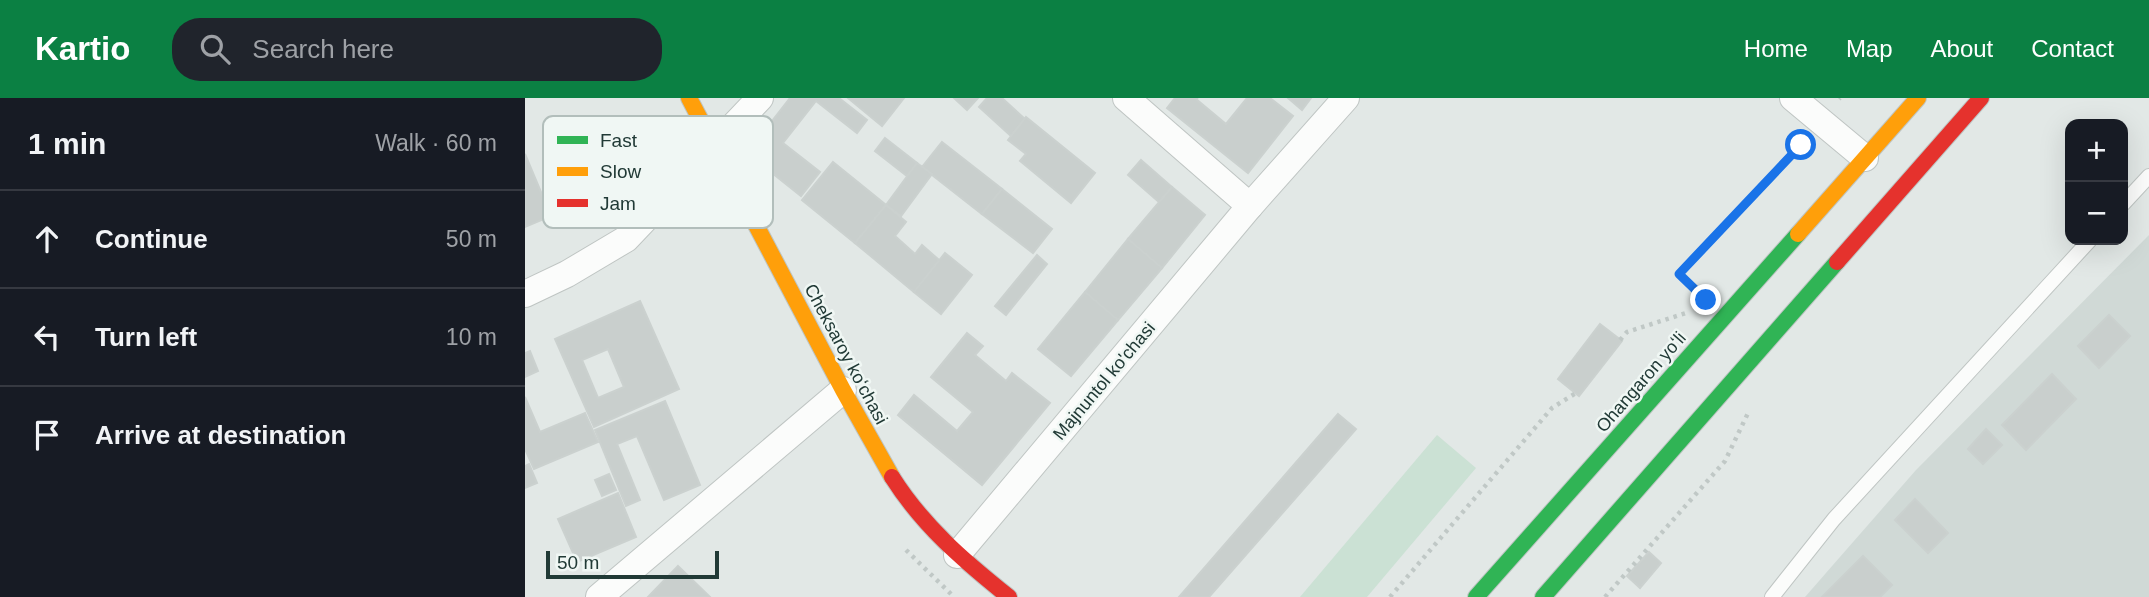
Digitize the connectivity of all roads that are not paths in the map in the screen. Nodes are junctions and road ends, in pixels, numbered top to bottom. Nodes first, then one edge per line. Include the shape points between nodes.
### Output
1 (689, 98) edge
2 (760, 98) edge
3 (1126, 98) edge
4 (1346, 98) edge
5 (1793, 98) edge
6 (1918, 98) edge
7 (1980, 98) edge
8 (699, 116) edge
9 (743, 116) edge
10 (1865, 158) junction
11 (2149, 176) edge
12 (2128, 199) edge
13 (1250, 206) junction
14 (637, 228) edge
15 (758, 228) edge
16 (2085, 245) edge
17 (525, 294) edge
18 (843, 390) junction
19 (957, 555) junction
20 (599, 597) edge
21 (1009, 597) edge
22 (1476, 597) edge
23 (1543, 597) edge
24 (1772, 597) edge

1 - 8 main road, Cheksaroy koʻchasi
2 - 9 street
3 - 13 street
4 - 13 street, Majnuntol ko'chasi
5 - 10 street
6 - 10 main road, Ohangaron yoʻli
7 - 23 main road
10 - 22 main road, Ohangaron yoʻli
11 - 12 lane
13 - 19 street, Majnuntol ko'chasi
14 - 17 street via 567,274
15 - 18 main road, Cheksaroy koʻchasi
16 - 24 lane via 1834,519
18 - 19 main road, Cheksaroy koʻchasi via 894,480 924,522
18 - 20 street
19 - 21 main road, Cheksaroy koʻchasi

